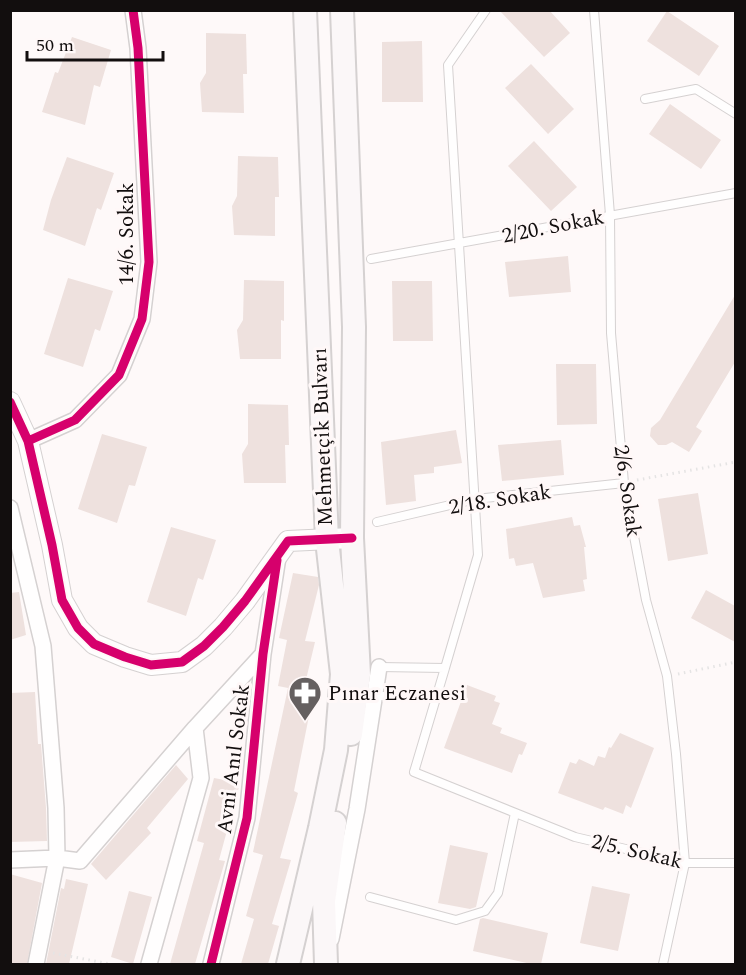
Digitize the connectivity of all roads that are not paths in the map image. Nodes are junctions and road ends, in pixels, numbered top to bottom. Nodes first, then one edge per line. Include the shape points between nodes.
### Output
1 (133, 10) edge
2 (305, 10) edge
3 (342, 10) edge
4 (486, 10) edge
5 (594, 10) edge
6 (645, 99) dead end
7 (735, 114) edge
8 (735, 193) edge
9 (610, 215) junction
10 (458, 244) junction
11 (371, 259) dead end
12 (10, 402) edge
13 (28, 441) junction
14 (624, 483) junction
15 (476, 499) junction
16 (10, 508) edge
17 (377, 522) dead end
18 (352, 538) junction
19 (327, 540) junction
20 (278, 555) junction
21 (263, 654) junction
22 (445, 668) junction
23 (360, 672) junction
24 (374, 696) junction
25 (436, 696) junction
26 (195, 728) junction
27 (515, 813) junction
28 (57, 858) junction
29 (10, 860) edge
30 (735, 863) edge
31 (685, 864) junction
32 (370, 897) dead end
33 (38, 958) edge
34 (326, 960) edge
35 (149, 964) edge
36 (211, 964) edge
37 (288, 964) edge
38 (663, 964) edge

1 - 13 street, 14/6. Sokak via 148,262 142,319 119,375 75,420
2 - 19 main road, Mehmetçik Bulvarı
3 - 18 main road, Mehmetçik Bulvarı via 354,327
4 - 10 lane via 448,65
5 - 9 lane, 2/6. Sokak
6 - 7 lane via 696,89
8 - 9 lane, 2/20. Sokak
9 - 10 lane, 2/20. Sokak
9 - 14 lane, 2/6. Sokak via 611,333
10 - 11 lane, 2/20. Sokak
10 - 15 lane
12 - 13 street
13 - 20 street via 62,600 78,628 94,644 151,665 182,662 223,627
14 - 15 lane, 2/18. Sokak
14 - 31 lane, 2/6. Sokak via 646,600 667,676
15 - 17 lane, 2/18. Sokak
15 - 22 lane via 478,555
16 - 28 street via 43,646
18 - 19 street
18 - 23 main road, Mehmetçik Bulvarı
19 - 20 street via 288,541
19 - 23 main road, Mehmetçik Bulvarı
20 - 21 street, Avni Anıl Sokak
21 - 26 street
21 - 36 street, Avni Anıl Sokak via 247,818
22 - 23 lane
22 - 25 lane
23 - 24 street
23 - 34 main road, Mehmetçik Bulvarı via 324,901
23 - 37 main road, Mehmetçik Bulvarı via 336,750
24 - 25 lane
24 - 34 street via 357,809
25 - 27 lane, 2/5. Sokak via 414,772
26 - 28 street via 80,861
26 - 35 street via 201,778
27 - 31 lane, 2/5. Sokak via 575,837
27 - 32 lane via 498,893 485,911 456,920
28 - 29 street
28 - 33 street
30 - 31 lane, 2/5. Sokak
31 - 38 lane, 2/6. Sokak

